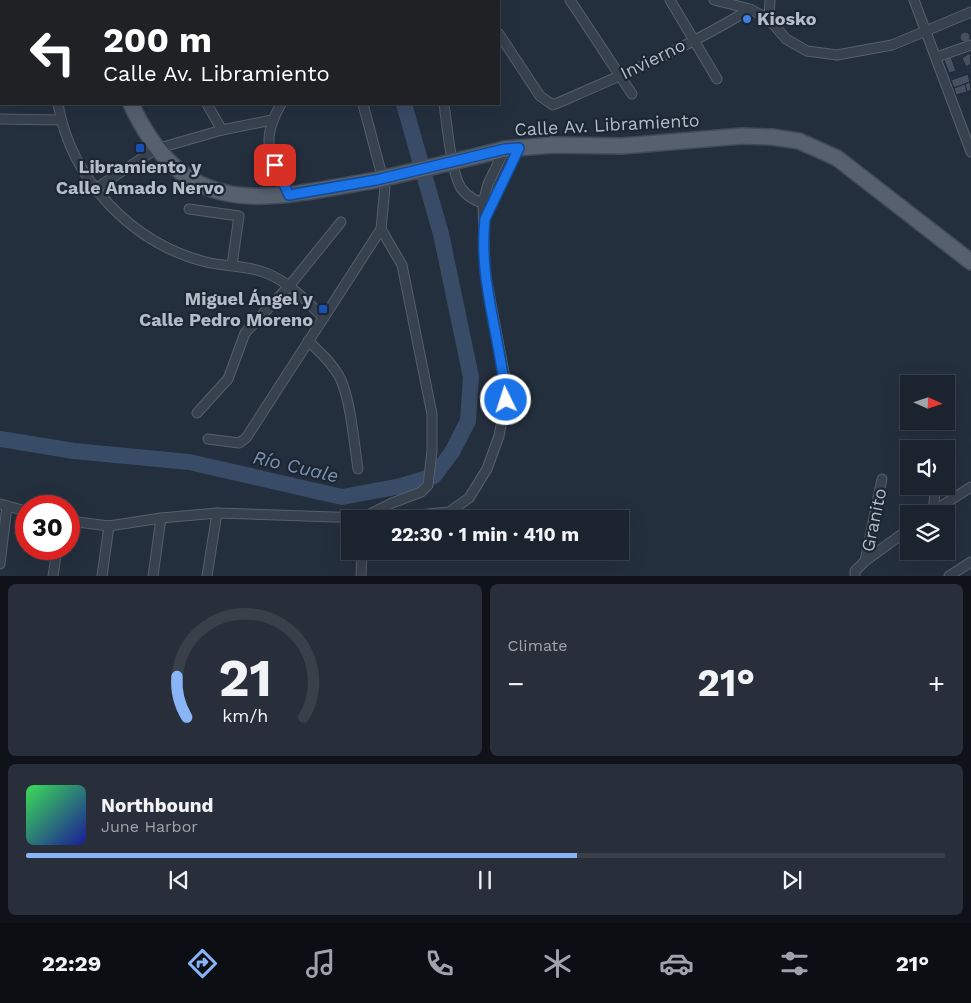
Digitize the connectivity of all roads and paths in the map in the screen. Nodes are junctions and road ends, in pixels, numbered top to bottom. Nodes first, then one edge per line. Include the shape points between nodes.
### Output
1 (570, 0) edge
2 (670, 0) edge
3 (714, 0) edge
4 (770, 0) edge
5 (914, 0) edge
6 (750, 9) junction
7 (971, 12) edge
8 (769, 19) junction
9 (925, 31) junction
10 (500, 36) edge
11 (695, 39) junction
12 (971, 45) edge
13 (937, 57) junction
14 (619, 76) junction
15 (717, 79) dead end
16 (632, 94) dead end
17 (58, 105) edge
18 (132, 105) edge
19 (208, 105) edge
20 (280, 105) edge
21 (363, 105) edge
22 (444, 105) edge
23 (0, 119) edge
24 (60, 120) junction
25 (272, 120) junction
26 (222, 130) junction
27 (512, 148) junction
28 (156, 149) junction
29 (971, 151) edge
30 (380, 183) junction
31 (95, 189) junction
32 (289, 195) junction
33 (487, 205) junction
34 (189, 208) dead end
35 (341, 222) dead end
36 (380, 229) junction
37 (971, 262) edge
38 (232, 264) junction
39 (290, 285) junction
40 (323, 317) junction
41 (308, 341) junction
42 (197, 413) dead end
43 (208, 439) dead end
44 (358, 469) dead end
45 (882, 479) dead end
46 (971, 487) edge
47 (4, 505) edge
48 (942, 505) edge
49 (378, 510) edge
50 (452, 510) edge
51 (217, 513) junction
52 (341, 517) edge
53 (161, 518) junction
54 (80, 522) edge
55 (109, 526) junction
56 (900, 535) edge
57 (55, 560) edge
58 (362, 560) edge
59 (865, 561) junction
60 (971, 562) edge
61 (0, 564) edge
62 (53, 576) edge
63 (102, 576) edge
64 (153, 576) edge
65 (207, 576) edge
66 (361, 576) edge
67 (855, 576) edge
68 (950, 576) edge

1 - 14 street
2 - 11 street
3 - 6 street
4 - 8 street
5 - 9 street
6 - 8 street
6 - 11 street, Invierno
7 - 9 street
8 - 9 street via 786,39 807,52 837,55 892,45
9 - 13 street
10 - 14 street, Invierno via 540,96 553,105
11 - 14 street, Invierno
11 - 15 street
12 - 13 street
13 - 29 street
14 - 16 street
17 - 24 street
18 - 28 main road, Calle Av. Libramiento
19 - 26 street
20 - 25 street
21 - 30 street
22 - 33 street via 456,176 471,198
23 - 24 street
24 - 31 street via 74,157
25 - 26 street
25 - 32 street via 268,150
26 - 28 street
27 - 30 main road, Calle Av. Libramiento, bridge
27 - 33 street
27 - 33 street via 488,184
27 - 37 main road, Calle Av. Libramiento via 622,146 742,136 799,142 837,158
28 - 31 street
28 - 32 main road, Calle Av. Libramiento via 184,176 212,190 253,197
30 - 32 main road, Calle Av. Libramiento
30 - 36 street
31 - 38 street via 117,215 160,244 206,262
33 - 50 street via 485,272 504,372 506,400 499,436 487,469 469,498
34 - 38 street via 240,216
35 - 39 street
36 - 40 street
36 - 49 street via 402,266 432,414 432,443 428,485 421,492
38 - 39 street via 267,273
39 - 40 street
39 - 42 street via 245,333 228,379
40 - 41 street
41 - 43 street via 246,438 239,443
41 - 44 street via 326,357 341,380
45 - 59 street, Granito
46 - 48 street
47 - 61 street
51 - 52 street
51 - 53 street
51 - 65 street
53 - 55 street
53 - 64 street
54 - 55 street
55 - 63 street
56 - 59 street
57 - 62 street
58 - 66 street
59 - 67 street via 855,571
60 - 68 street

